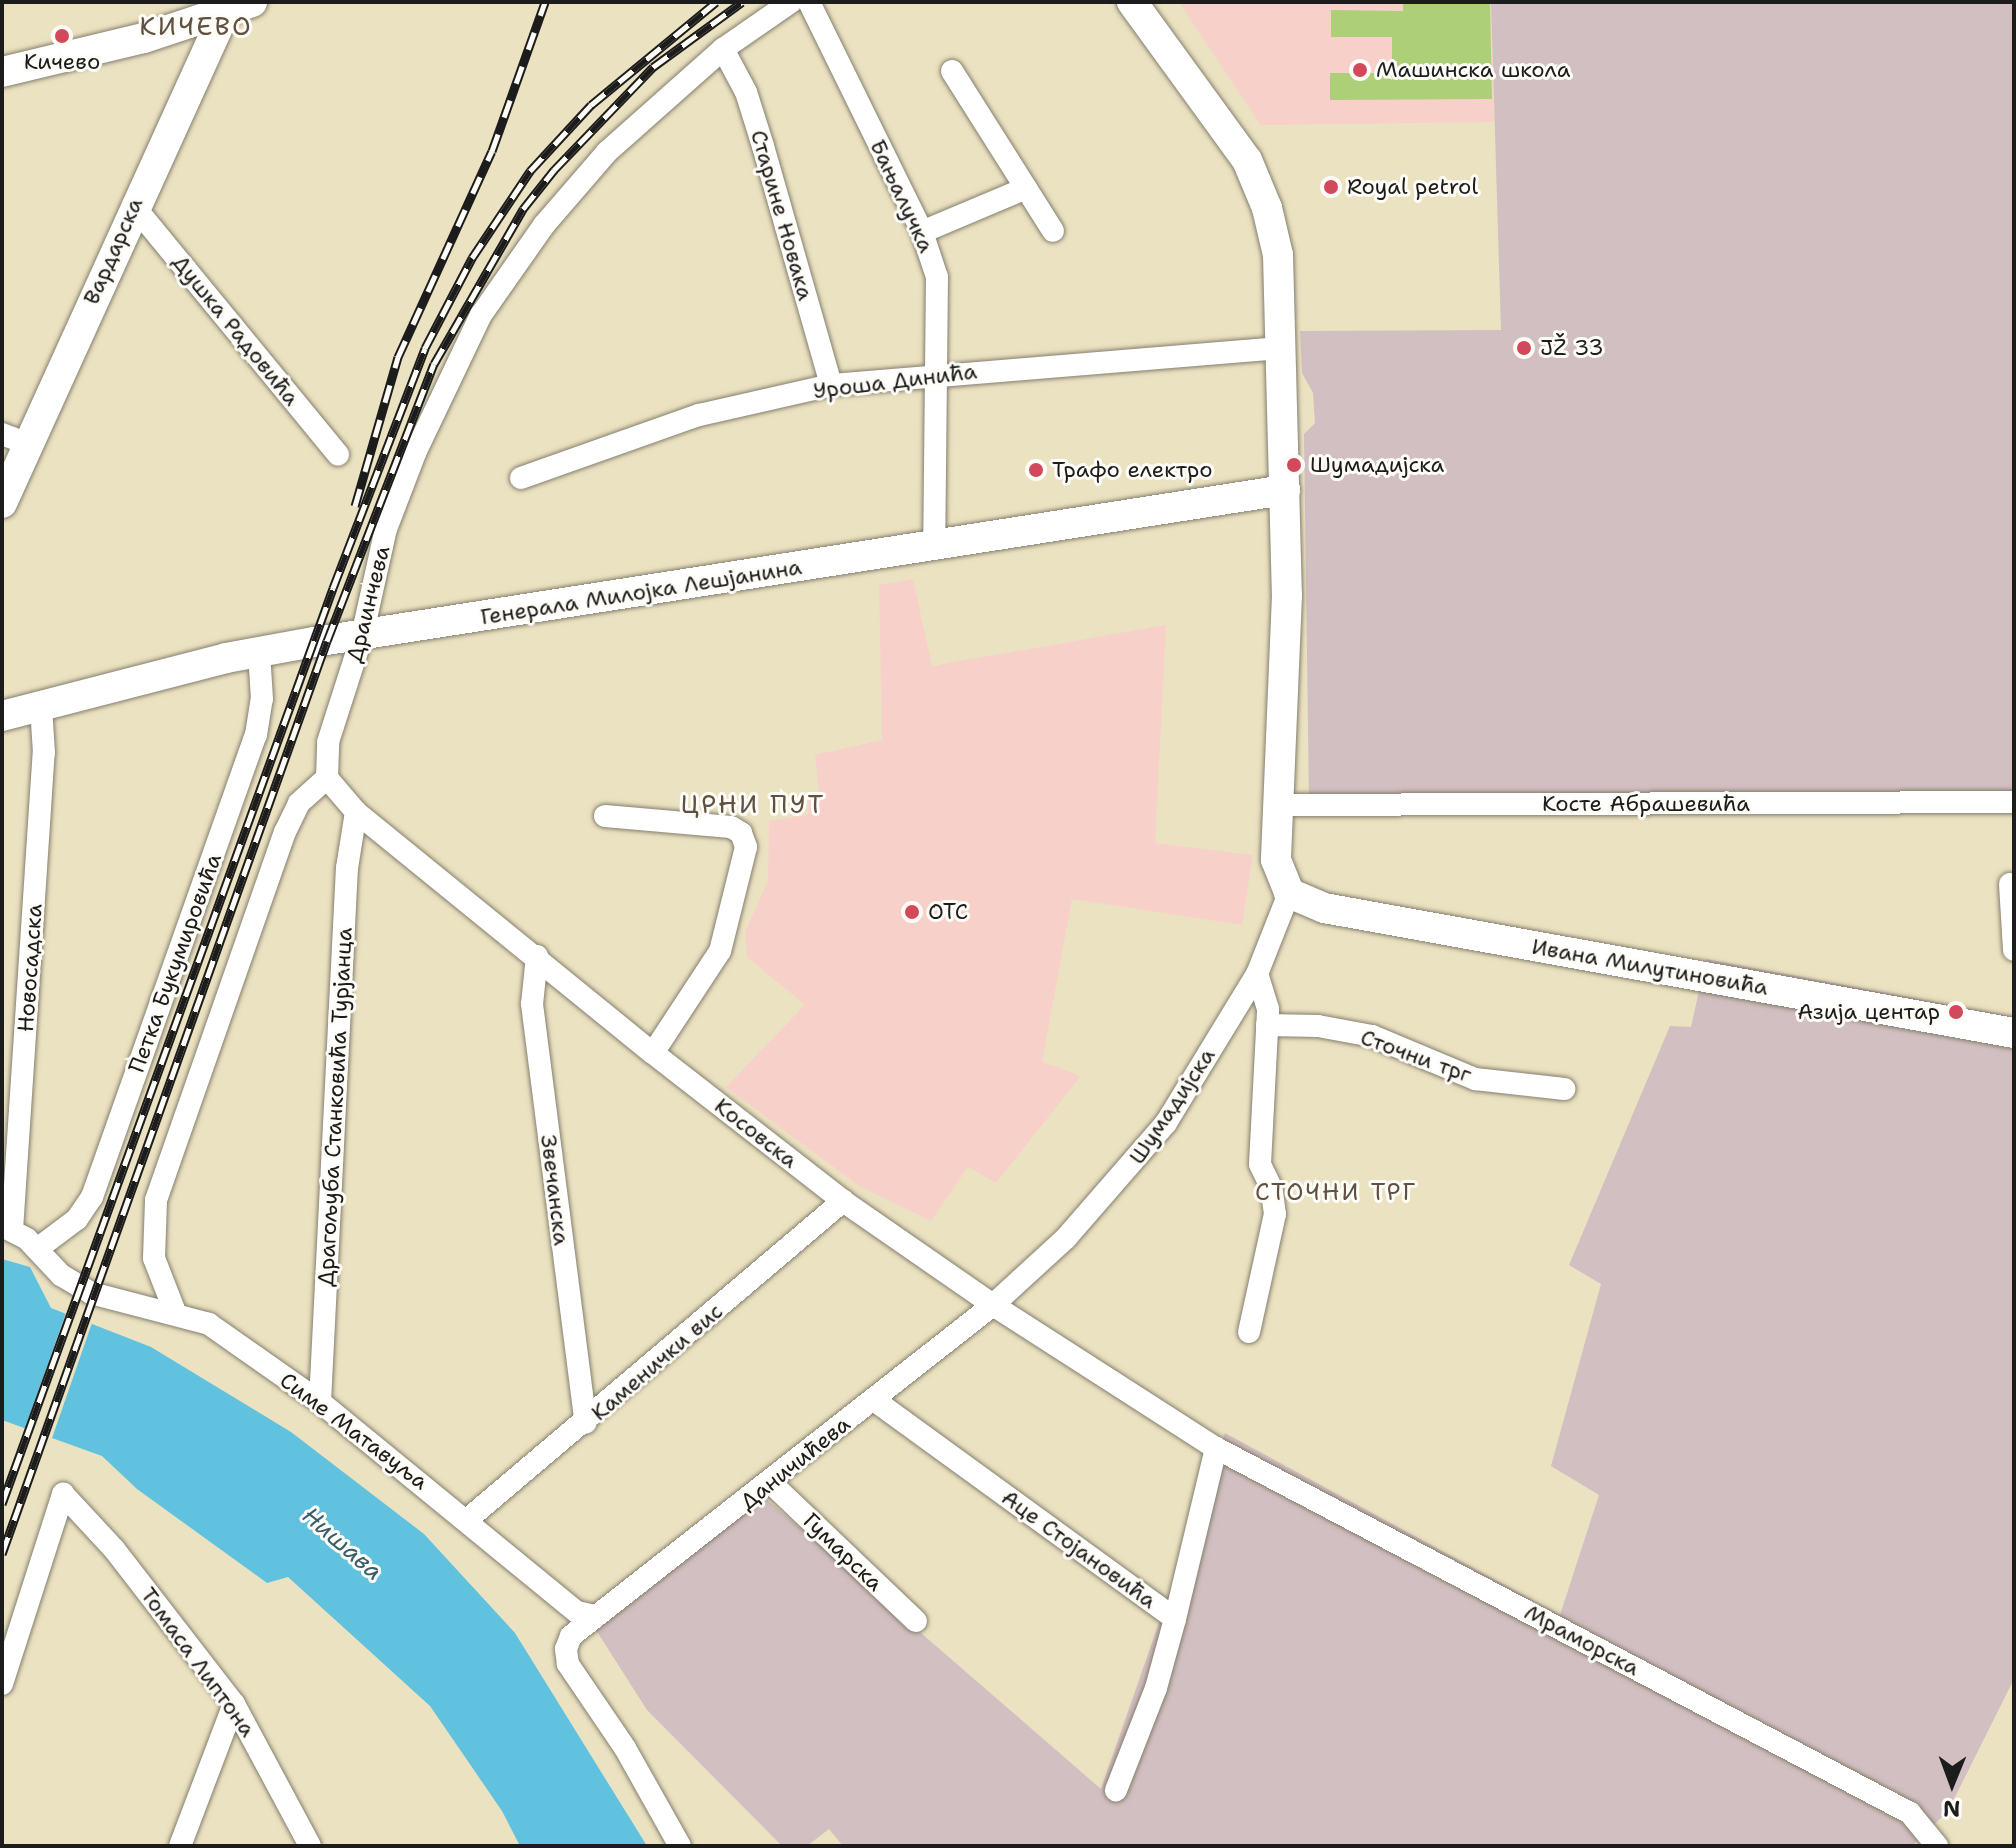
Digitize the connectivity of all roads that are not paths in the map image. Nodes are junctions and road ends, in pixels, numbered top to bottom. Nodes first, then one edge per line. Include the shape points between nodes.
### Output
1 (252, 2) edge
2 (791, 2) edge
3 (809, 2) edge
4 (1132, 2) edge
5 (226, 8) edge
6 (723, 49) junction
7 (952, 71) dead end
8 (2, 72) edge
9 (1026, 188) junction
10 (133, 205) junction
11 (1053, 231) dead end
12 (922, 232) junction
13 (1281, 348) junction
14 (933, 374) junction
15 (831, 385) junction
16 (15, 439) edge
17 (338, 455) dead end
18 (521, 478) dead end
19 (1285, 490) junction
20 (2, 503) edge
21 (934, 547) junction
22 (362, 636) junction
23 (259, 653) junction
24 (41, 706) junction
25 (2, 716) edge
26 (327, 778) junction
27 (2014, 802) edge
28 (1279, 805) junction
29 (356, 812) junction
30 (605, 816) dead end
31 (2010, 884) dead end
32 (1289, 893) junction
33 (2014, 950) edge
34 (537, 956) junction
35 (1257, 974) junction
36 (1267, 1025) junction
37 (2014, 1033) edge
38 (653, 1053) junction
39 (1564, 1089) dead end
40 (843, 1201) junction
41 (7, 1228) edge
42 (37, 1249) junction
43 (993, 1305) junction
44 (175, 1312) junction
45 (1249, 1332) dead end
46 (874, 1400) junction
47 (320, 1402) junction
48 (586, 1423) junction
49 (1216, 1448) junction
50 (771, 1483) junction
51 (468, 1519) junction
52 (594, 1616) junction
53 (1175, 1619) junction
54 (916, 1621) dead end
55 (2, 1684) edge
56 (234, 1704) junction
57 (1116, 1790) dead end
58 (180, 1846) edge
59 (310, 1846) edge
60 (680, 1846) edge
61 (1937, 1846) edge

1 - 5 street
2 - 6 street, Драинчева
3 - 12 street, Бањалучка
4 - 13 street via 1221,121 1259,187 1278,255
5 - 8 street
5 - 10 street, Вардарска
6 - 15 street, Старине Новака via 746,92
6 - 22 street, Драинчева via 640,120 582,179 481,315 416,451 386,529
7 - 9 street
9 - 11 street
9 - 12 street
10 - 16 street, Вардарска
10 - 17 street, Душка Радовића
12 - 14 street, Бањалучка via 937,277
13 - 14 street, Уроша Динића
13 - 19 street
14 - 15 street, Уроша Динића
14 - 21 street, Бањалучка
15 - 18 street, Уроша Динића via 699,415
16 - 20 street, Вардарска
19 - 21 street, Генерала Милојка Лешјанина
19 - 28 street
21 - 22 street, Генерала Милојка Лешјанина
22 - 23 street, Генерала Милојка Лешјанина
22 - 26 street, Драинчева via 328,742
23 - 24 street, Генерала Милојка Лешјанина
23 - 42 street, Петка Букумировића via 262,699 256,735 92,1197 77,1219
24 - 25 street, Генерала Милојка Лешјанина
24 - 41 street, Новосадска via 44,753
26 - 29 street, Косовска
26 - 44 street via 299,803 285,832 156,1200 154,1258
27 - 28 street, Косте Абрашевића
28 - 32 street via 1276,860
29 - 34 street, Косовска
29 - 47 street, Драгољуба Станковића Турјанца via 347,868
30 - 38 street via 731,827 741,833 746,847 720,951
31 - 33 street
32 - 35 street, Шумадијска
32 - 37 street, Ивана Милутиновића via 1324,908
34 - 38 street, Косовска
34 - 48 street, Звечанска via 532,1004
35 - 36 street
35 - 43 street, Шумадијска via 1166,1123 1119,1183
36 - 39 street, Сточни трг via 1318,1026 1372,1036 1475,1079
36 - 45 street via 1260,1164 1275,1214
38 - 40 street, Косовска
40 - 43 street, Косовска
40 - 48 street, Каменички вис
41 - 42 street, Симе Матавуља
42 - 44 street, Симе Матавуља via 61,1275 91,1293 131,1307
43 - 46 street, Даничићева
43 - 49 street, Косовска
44 - 47 street, Симе Матавуља via 209,1324
46 - 50 street, Даничићева
46 - 53 street, Аце Стојановића
47 - 51 street, Симе Матавуља
48 - 51 street, Каменички вис
49 - 53 street
49 - 61 street, Мраморска via 1910,1813
50 - 52 street, Даничићева via 612,1608
50 - 54 street, Гумарска
51 - 52 street, Симе Матавуља via 577,1612
52 - 60 street, Даничићева via 571,1636 568,1664 625,1748
53 - 57 street, Аце Стојановића via 1156,1688
55 - 56 street, Томаса Липтона via 63,1494 114,1549
56 - 58 street
56 - 59 street, Томаса Липтона

